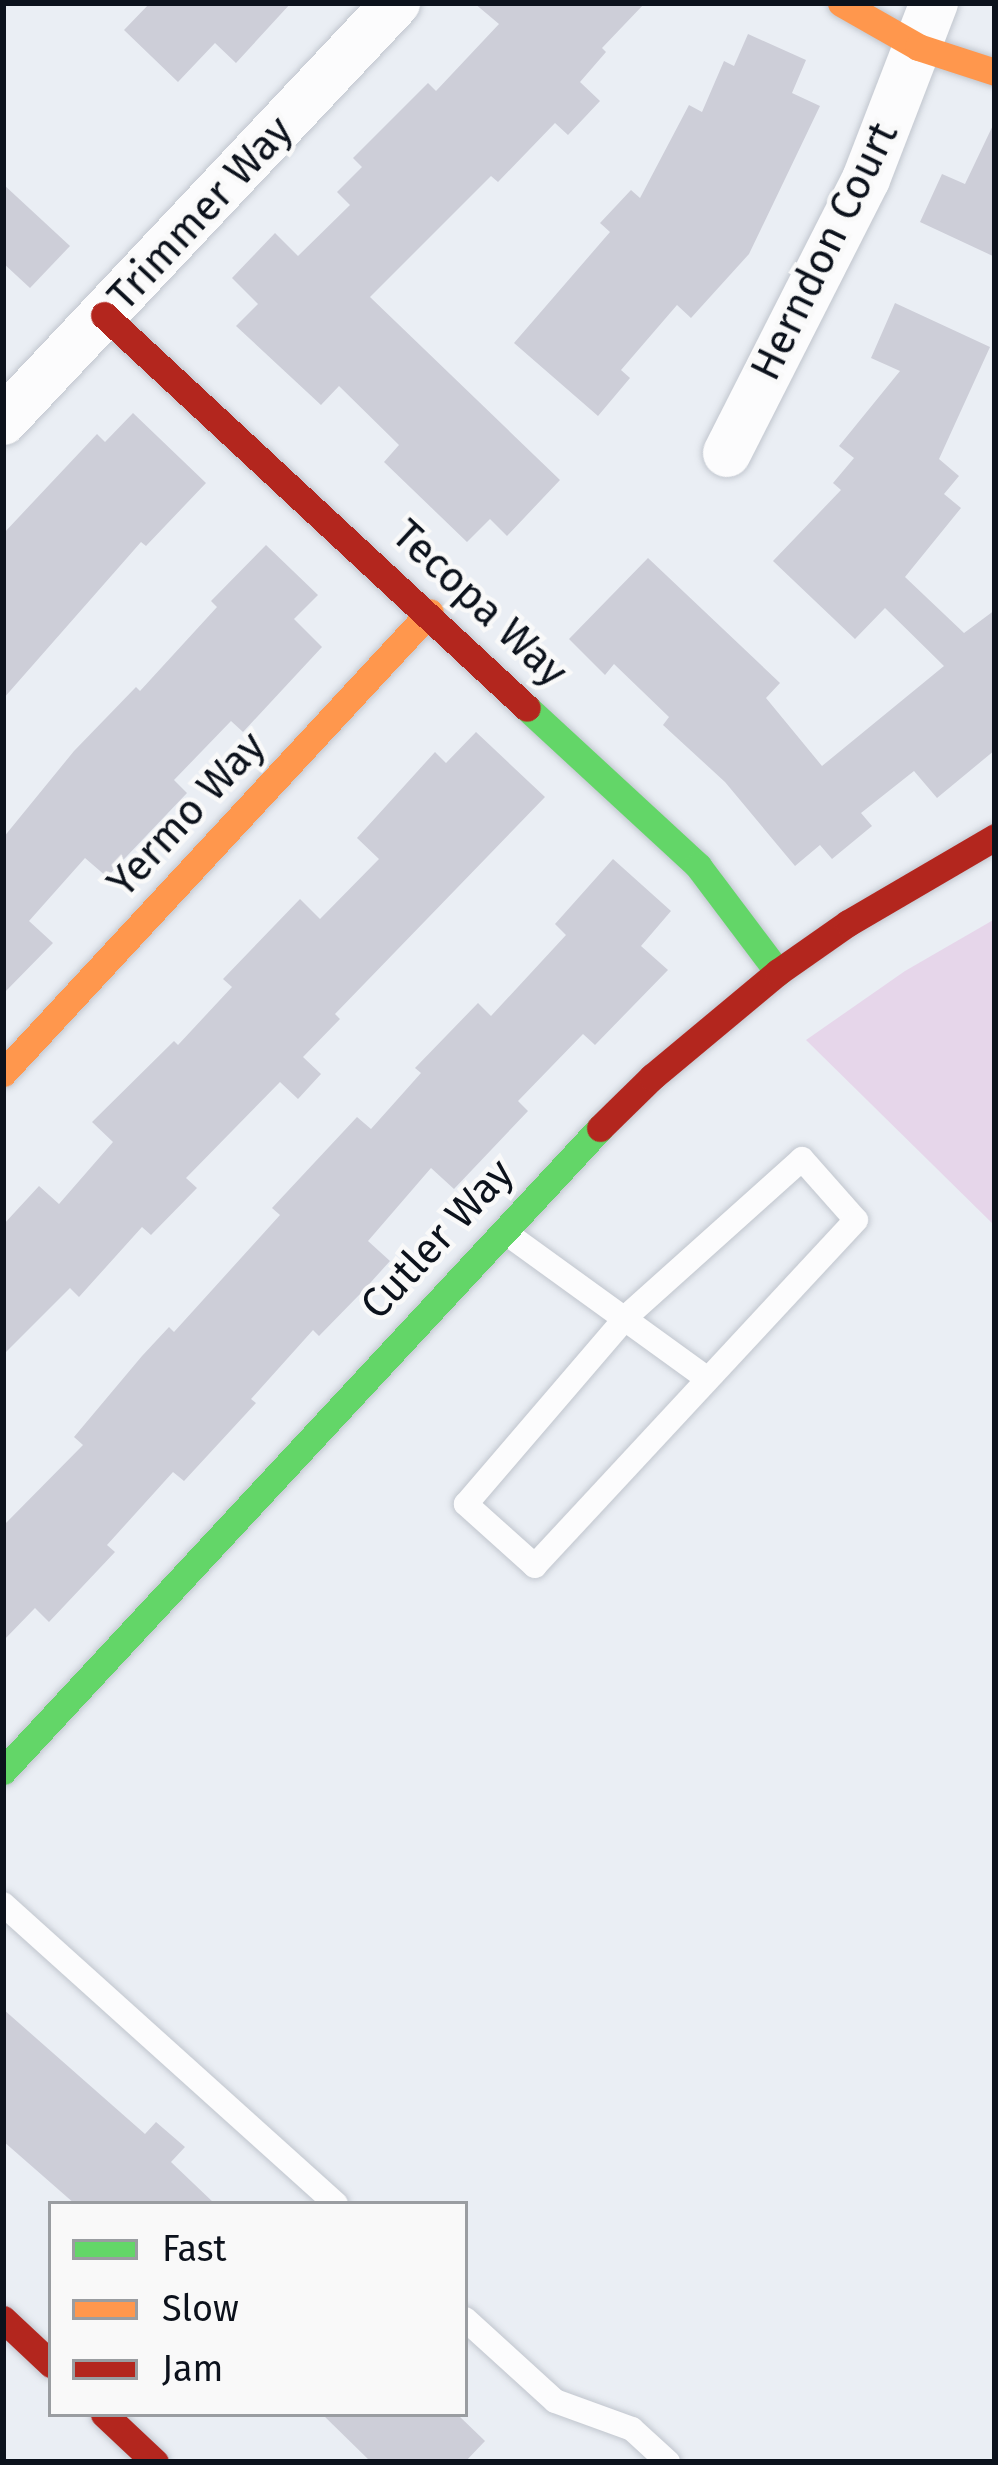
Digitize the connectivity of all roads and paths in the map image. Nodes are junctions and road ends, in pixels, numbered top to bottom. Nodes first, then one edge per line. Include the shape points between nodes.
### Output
1 (396, 3) edge
2 (841, 3) edge
3 (926, 25) edge
4 (995, 72) edge
5 (104, 315) junction
6 (3, 421) edge
7 (728, 453) dead end
8 (430, 612) junction
9 (995, 837) edge
10 (778, 972) junction
11 (3, 1073) edge
12 (503, 1230) junction
13 (627, 1316) junction
14 (708, 1379) junction
15 (3, 1771) edge
16 (3, 1904) edge
17 (334, 2201) edge
18 (3, 2319) edge
19 (468, 2323) edge
20 (48, 2361) edge
21 (107, 2417) edge
22 (154, 2462) edge
23 (668, 2462) edge

1 - 5 street, Trimmer Way
2 - 3 street
3 - 4 street
3 - 7 street, Herndon Court via 856,199
5 - 6 street, Trimmer Way
5 - 8 street, Tecopa Way
8 - 10 street, Tecopa Way via 698,866
8 - 11 street, Yermo Way
9 - 10 street, Cutler Way
10 - 12 street, Cutler Way via 652,1077
12 - 13 lane
12 - 15 street, Cutler Way
13 - 14 lane
13 - 14 lane via 802,1159 856,1220
13 - 14 lane via 466,1504 535,1566
16 - 17 lane
18 - 20 street
19 - 23 lane via 556,2401 632,2429
21 - 22 street

